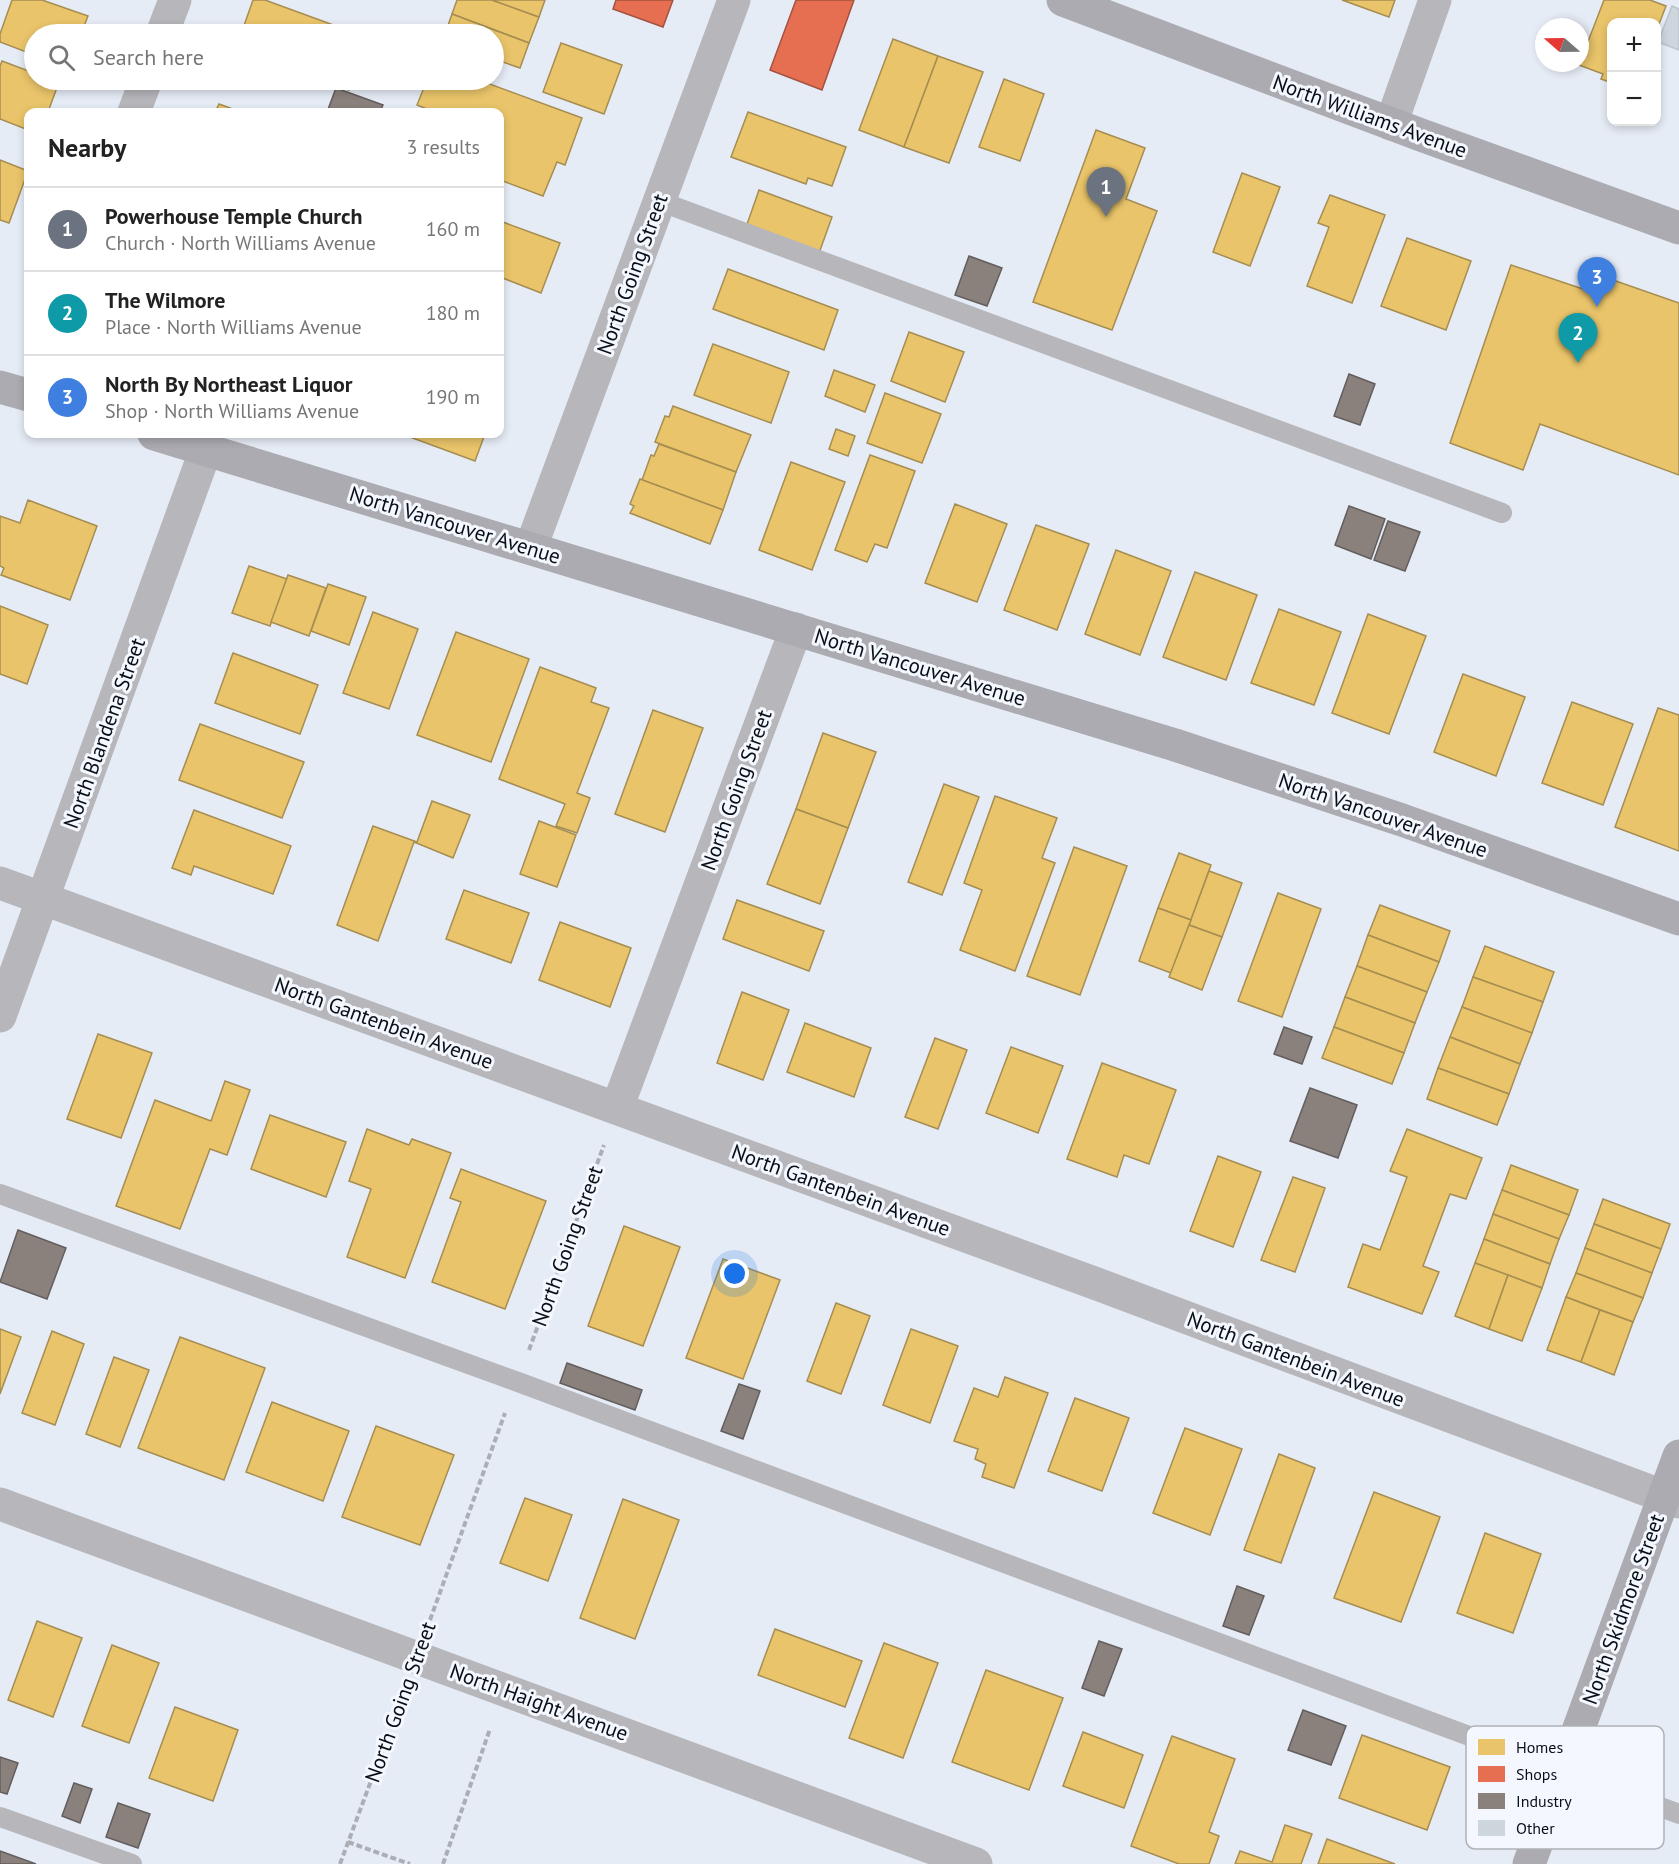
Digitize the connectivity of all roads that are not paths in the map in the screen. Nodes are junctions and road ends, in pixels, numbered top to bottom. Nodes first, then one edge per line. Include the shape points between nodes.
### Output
1 (175, 0) edge
2 (734, 0) edge
3 (1063, 0) edge
4 (1435, 0) edge
5 (166, 24) edge
6 (142, 90) edge
7 (136, 108) edge
8 (1391, 124) junction
9 (659, 201) junction
10 (1679, 228) edge
11 (0, 387) edge
12 (24, 394) edge
13 (168, 438) edge
14 (206, 449) junction
15 (1502, 513) dead end
16 (531, 547) junction
17 (796, 629) junction
18 (0, 884) edge
19 (44, 899) junction
20 (1679, 919) edge
21 (0, 1016) edge
22 (617, 1108) junction
23 (0, 1194) edge
24 (1679, 1456) edge
25 (1672, 1499) edge
26 (0, 1504) edge
27 (1581, 1726) edge
28 (1466, 1735) edge
29 (1664, 1808) edge
30 (1679, 1814) edge
31 (0, 1817) edge
32 (1534, 1849) edge
33 (132, 1864) edge
34 (976, 1864) edge
35 (1529, 1864) edge

1 - 5 street
2 - 9 street, North Going Street
3 - 8 main road, North Williams Avenue
4 - 8 street
6 - 7 street
8 - 10 main road, North Williams Avenue
9 - 15 lane
9 - 16 street, North Going Street
11 - 12 main road
13 - 14 main road, North Vancouver Avenue
14 - 16 main road, North Vancouver Avenue
14 - 19 street, North Blandena Street
16 - 17 main road, North Vancouver Avenue
17 - 20 main road, North Vancouver Avenue via 1174,745 1402,820
17 - 22 street, North Going Street
18 - 19 street, North Gantenbein Avenue
19 - 21 street, North Blandena Street
19 - 22 street, North Gantenbein Avenue
22 - 25 street, North Gantenbein Avenue
23 - 28 lane
24 - 25 main road, North Skidmore Street
25 - 27 main road, North Skidmore Street
26 - 34 street, North Haight Avenue
29 - 30 lane
31 - 33 lane
32 - 35 main road, North Skidmore Street

